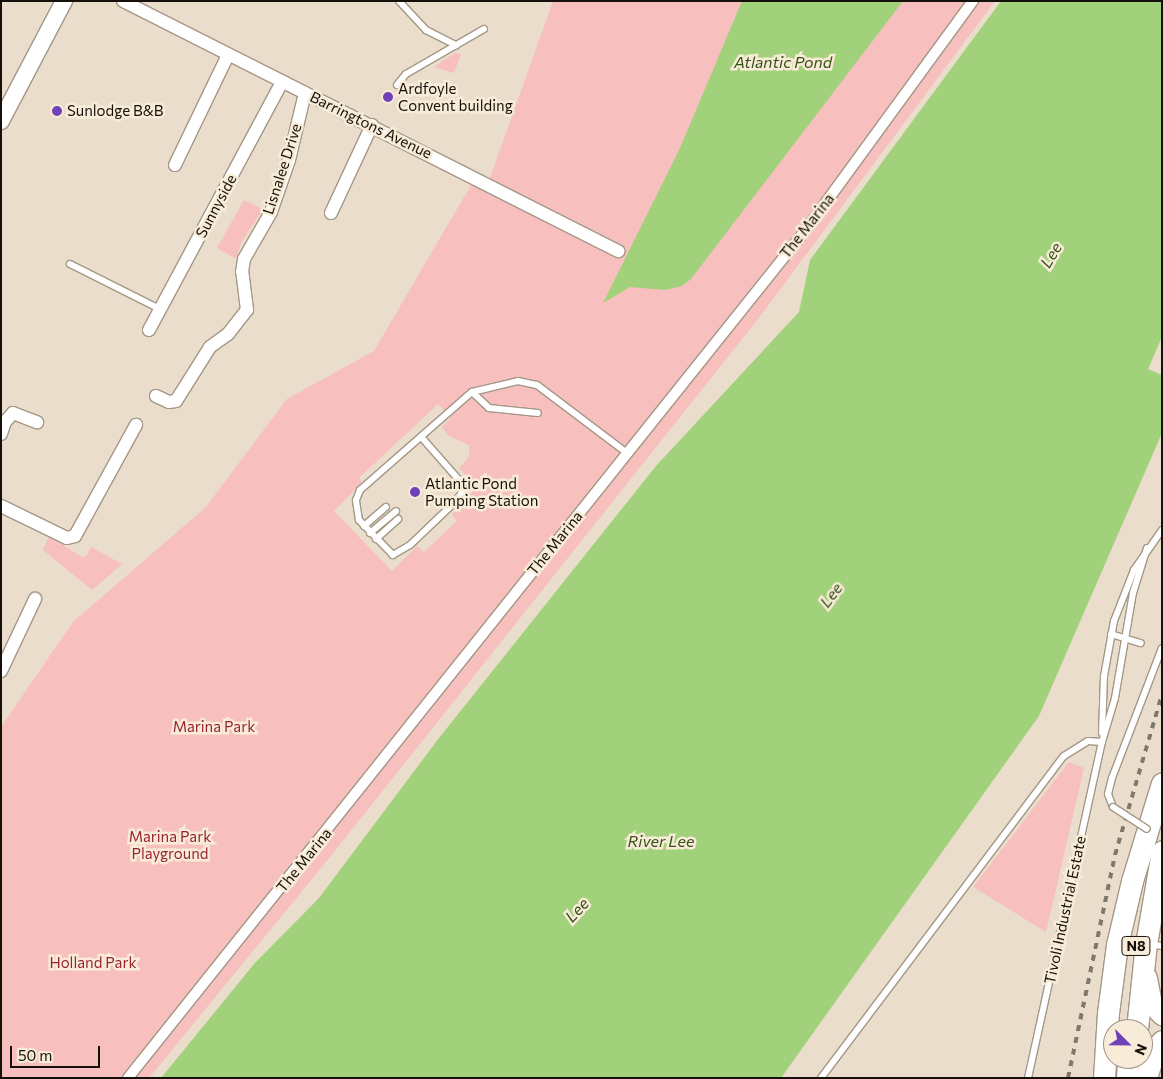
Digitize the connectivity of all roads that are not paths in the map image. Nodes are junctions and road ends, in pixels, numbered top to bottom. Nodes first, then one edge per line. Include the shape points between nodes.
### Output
1 (64, 1) edge
2 (123, 1) edge
3 (399, 1) edge
4 (973, 1) edge
5 (484, 30) dead end
6 (456, 44) junction
7 (228, 56) junction
8 (282, 82) junction
9 (397, 85) dead end
10 (305, 93) junction
11 (1, 121) edge
12 (372, 126) junction
13 (176, 165) dead end
14 (331, 213) dead end
15 (618, 251) dead end
16 (70, 264) dead end
17 (160, 309) junction
18 (149, 330) dead end
19 (472, 392) junction
20 (156, 396) dead end
21 (538, 413) dead end
22 (37, 422) dead end
23 (136, 425) dead end
24 (1, 434) edge
25 (423, 439) junction
26 (627, 453) junction
27 (1, 506) edge
28 (386, 507) dead end
29 (396, 511) dead end
30 (398, 519) dead end
31 (364, 526) junction
32 (1162, 530) edge
33 (370, 533) junction
34 (376, 539) junction
35 (1148, 548) junction
36 (35, 599) dead end
37 (1111, 634) junction
38 (1125, 638) junction
39 (1141, 643) dead end
40 (6, 648) edge
41 (1162, 648) edge
42 (1, 671) edge
43 (1102, 742) junction
44 (1162, 782) edge
45 (1147, 829) junction
46 (1159, 870) edge
47 (1150, 948) edge
48 (1162, 1014) edge
49 (1130, 1019) edge
50 (1139, 1019) edge
51 (1162, 1041) edge
52 (128, 1078) edge
53 (821, 1078) edge
54 (1028, 1078) edge
55 (1104, 1078) edge
56 (1146, 1078) edge

1 - 11 street
2 - 7 street, Barringtons Avenue
3 - 6 lane via 426,30
4 - 26 street, The Marina via 808,227
5 - 6 lane
6 - 9 lane via 406,74
7 - 8 street, Barringtons Avenue
7 - 13 street
8 - 10 street, Barringtons Avenue
8 - 17 street, Sunnyside
10 - 12 street, Barringtons Avenue
10 - 20 street, Lisnalee Drive via 289,160 271,212 244,259 242,272 247,310 228,334 210,347 176,401 169,402
12 - 14 street
12 - 15 street, Barringtons Avenue
16 - 17 lane
17 - 18 street, Sunnyside
19 - 21 lane via 489,408
19 - 25 lane
19 - 26 lane via 518,381 537,385
22 - 24 street via 13,413
23 - 27 street via 75,536 67,538
25 - 31 lane via 416,440 360,490 356,500 357,515
25 - 34 lane via 459,480 460,496 400,554 388,552
26 - 52 street, The Marina
28 - 31 lane
29 - 33 lane
30 - 34 lane
31 - 33 lane
32 - 35 lane
33 - 34 lane
35 - 37 lane via 1126,588
35 - 38 lane via 1133,593
36 - 40 street
37 - 38 lane
37 - 43 lane via 1104,676
38 - 39 lane
38 - 43 lane
40 - 42 street
41 - 45 lane, bridge via 1108,794 1113,807
43 - 53 lane via 1088,742 1064,756
43 - 54 lane, Tivoli Industrial Estate
44 - 45 highway
45 - 55 highway via 1117,945
46 - 47 highway, N8
46 - 49 highway, N8 via 1150,881 1137,943
47 - 48 highway via 1151,1003
47 - 50 highway, N8
51 - 56 highway via 1154,1050

